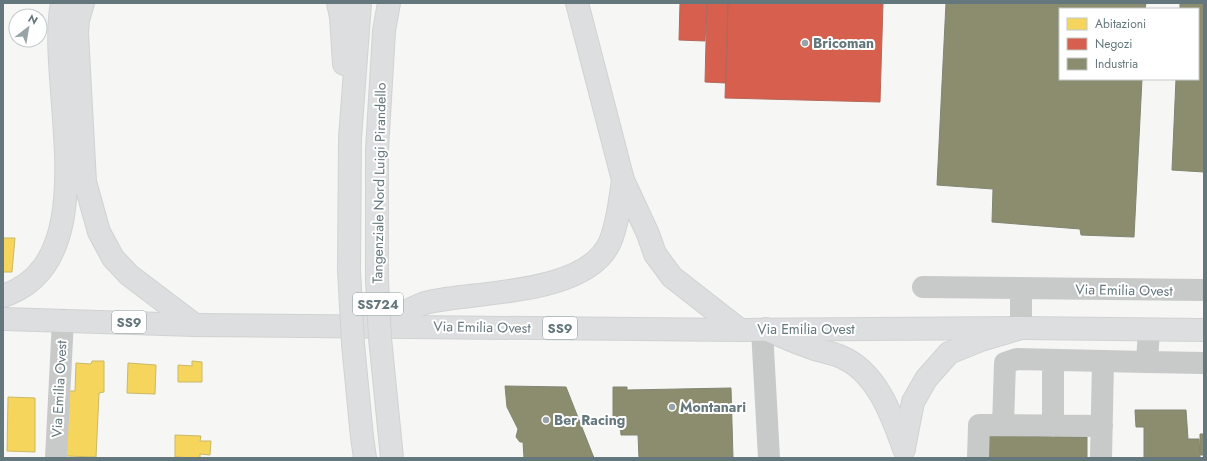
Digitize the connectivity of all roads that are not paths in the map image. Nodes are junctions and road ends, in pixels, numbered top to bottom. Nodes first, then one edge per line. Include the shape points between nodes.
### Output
1 (62, 3) edge
2 (83, 3) edge
3 (338, 3) edge
4 (360, 3) edge
5 (389, 3) edge
6 (578, 3) edge
7 (350, 144) junction
8 (624, 180) junction
9 (923, 287) dead end
10 (1021, 289) junction
11 (1204, 290) edge
12 (3, 296) edge
13 (3, 319) edge
14 (63, 320) junction
15 (195, 325) junction
16 (380, 326) junction
17 (1021, 328) junction
18 (740, 330) junction
19 (764, 330) junction
20 (1149, 330) junction
21 (1204, 330) edge
22 (1053, 360) junction
23 (1103, 361) junction
24 (1147, 362) junction
25 (1204, 363) edge
26 (1003, 425) junction
27 (1052, 426) junction
28 (1102, 426) junction
29 (904, 454) edge
30 (56, 458) edge
31 (365, 458) edge
32 (392, 458) edge
33 (770, 458) edge
34 (978, 458) edge
35 (1102, 458) edge

1 - 12 main road via 60,38 67,169 63,218 53,251 39,273 19,291
2 - 15 main road via 77,33 85,182 99,232 113,258 129,275
3 - 7 main road via 344,61 341,99
4 - 7 main road, Tangenziale Nord Luigi Pirandello / SS724
5 - 32 main road, Tangenziale Nord Luigi Pirandello / SS724, bridge via 384,31 377,150 377,280
6 - 8 main road
7 - 31 main road, Tangenziale Nord Luigi Pirandello / SS724, bridge via 353,344
8 - 16 main road via 610,243 599,258 583,272 554,283 427,302
8 - 18 main road via 655,254 672,277
9 - 10 street, Via Emilia Ovest
10 - 11 street, Via Emilia Ovest
10 - 17 street
13 - 14 main road, Via Emilia Ovest / SS9
14 - 15 main road, Via Emilia Ovest / SS9
14 - 30 street, Via Emilia Ovest
15 - 16 main road, Via Emilia Ovest / SS9
16 - 18 main road, Via Emilia Ovest / SS9
17 - 19 main road, Via Emilia Ovest / SS9
17 - 20 main road, Via Emilia Ovest / SS9
17 - 29 main road via 981,340 949,354 926,379 913,402
18 - 19 main road, Via Emilia Ovest / SS9
19 - 29 main road via 840,356 864,373 880,393 893,418
19 - 33 street
20 - 21 main road, Via Emilia Ovest / SS9
20 - 24 street
22 - 23 street
22 - 26 street via 1017,359 1005,363
22 - 27 street
23 - 24 street
23 - 28 street
24 - 25 street
26 - 27 street
26 - 34 street via 979,424
27 - 28 street
28 - 35 street

